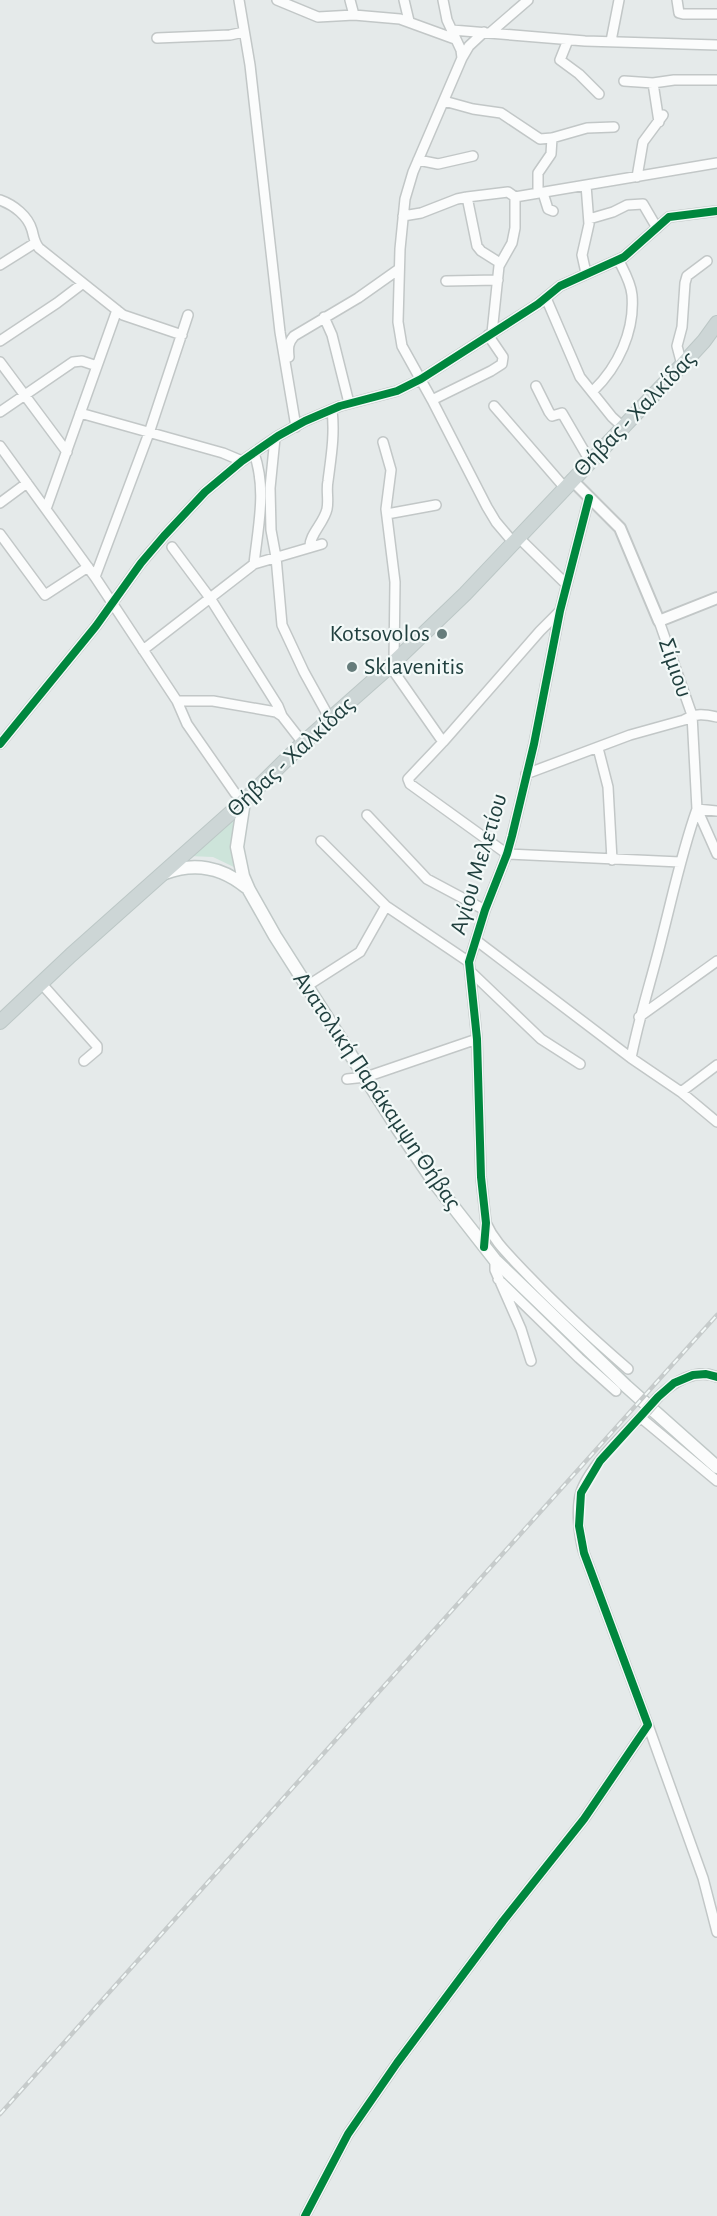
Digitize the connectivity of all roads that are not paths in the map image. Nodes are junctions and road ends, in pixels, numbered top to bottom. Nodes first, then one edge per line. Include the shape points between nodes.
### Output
1 (239, 0) edge
2 (277, 0) edge
3 (350, 0) edge
4 (404, 0) edge
5 (443, 0) edge
6 (528, 0) edge
7 (619, 0) edge
8 (677, 0) edge
9 (717, 14) edge
10 (354, 15) junction
11 (409, 21) junction
12 (244, 32) junction
13 (488, 32) junction
14 (453, 34) junction
15 (157, 38) dead end
16 (568, 40) junction
17 (611, 41) junction
18 (717, 45) edge
19 (462, 58) junction
20 (717, 80) edge
21 (624, 81) dead end
22 (653, 83) junction
23 (598, 94) dead end
24 (444, 101) junction
25 (614, 127) dead end
26 (552, 138) junction
27 (473, 156) dead end
28 (418, 160) junction
29 (717, 164) edge
30 (637, 177) junction
31 (586, 185) junction
32 (540, 193) junction
33 (467, 196) junction
34 (515, 196) junction
35 (0, 200) edge
36 (553, 211) dead end
37 (717, 211) edge
38 (403, 216) junction
39 (589, 219) junction
40 (657, 228) junction
41 (35, 243) junction
42 (619, 261) junction
43 (707, 261) dead end
44 (500, 263) junction
45 (0, 265) edge
46 (399, 268) junction
47 (586, 273) junction
48 (498, 280) junction
49 (446, 281) dead end
50 (82, 284) junction
51 (546, 298) junction
52 (117, 310) junction
53 (188, 315) dead end
54 (324, 317) junction
55 (717, 323) edge
56 (490, 334) junction
57 (182, 335) junction
58 (0, 341) edge
59 (0, 362) edge
60 (682, 365) junction
61 (97, 366) junction
62 (421, 379) junction
63 (536, 386) dead end
64 (593, 391) junction
65 (24, 395) junction
66 (432, 400) junction
67 (349, 403) junction
68 (495, 406) dead end
69 (332, 410) junction
70 (0, 412) edge
71 (80, 413) junction
72 (298, 426) junction
73 (623, 427) junction
74 (148, 433) junction
75 (275, 438) junction
76 (383, 442) dead end
77 (0, 446) edge
78 (67, 452) junction
79 (254, 453) junction
80 (242, 460) junction
81 (590, 461) junction
82 (27, 483) junction
83 (569, 484) junction
84 (589, 498) junction
85 (0, 503) edge
86 (436, 505) dead end
87 (46, 509) junction
88 (387, 514) junction
89 (0, 534) edge
90 (516, 540) junction
91 (322, 544) dead end
92 (172, 547) dead end
93 (310, 547) junction
94 (276, 557) junction
95 (254, 564) junction
96 (88, 567) junction
97 (95, 577) junction
98 (566, 584) junction
99 (210, 598) junction
100 (717, 598) edge
101 (112, 605) junction
102 (560, 611) junction
103 (659, 621) junction
104 (143, 650) junction
105 (392, 664) junction
106 (177, 701) junction
107 (692, 715) junction
108 (282, 716) junction
109 (717, 717) edge
110 (330, 719) junction
111 (443, 742) junction
112 (303, 743) junction
113 (0, 744) edge
114 (598, 748) junction
115 (526, 774) junction
116 (244, 801) junction
117 (697, 809) junction
118 (717, 811) edge
119 (367, 815) dead end
120 (321, 841) dead end
121 (507, 854) junction
122 (717, 854) edge
123 (612, 860) junction
124 (680, 862) junction
125 (162, 874) junction
126 (249, 890) junction
127 (386, 906) junction
128 (485, 909) junction
129 (477, 941) junction
130 (717, 961) edge
131 (470, 966) junction
132 (41, 983) junction
133 (307, 986) junction
134 (639, 1017) junction
135 (0, 1022) edge
136 (477, 1039) junction
137 (631, 1058) junction
138 (84, 1061) dead end
139 (580, 1064) dead end
140 (717, 1065) edge
141 (366, 1077) junction
142 (347, 1079) dead end
143 (681, 1092) junction
144 (717, 1122) edge
145 (486, 1223) junction
146 (484, 1247) junction
147 (495, 1260) junction
148 (498, 1279) junction
149 (531, 1361) dead end
150 (628, 1369) dead end
151 (717, 1377) edge
152 (616, 1391) dead end
153 (643, 1414) junction
154 (717, 1467) edge
155 (717, 1481) edge
156 (648, 1725) junction
157 (717, 1932) edge
158 (305, 2216) edge

1 - 12 street
2 - 10 street via 318,17
3 - 10 street
4 - 11 street
5 - 14 street
6 - 13 street
7 - 17 street
8 - 9 street via 679,13
10 - 11 street
11 - 14 street
12 - 15 street
12 - 72 street via 280,332
13 - 14 street
13 - 16 street
13 - 19 street via 469,46
14 - 19 street
16 - 17 street
16 - 23 street via 560,60
17 - 18 street
19 - 24 street
20 - 22 street
21 - 22 street
22 - 30 street via 661,118 644,142
24 - 26 street via 501,113 540,139
24 - 28 street
25 - 26 street via 587,128
26 - 32 street via 551,154 538,173
27 - 28 street via 438,164
28 - 38 street
29 - 30 street
30 - 31 street
31 - 32 street
31 - 39 street
32 - 34 street
32 - 36 street
33 - 34 street via 508,192
33 - 38 street
33 - 44 street via 477,246
34 - 44 street via 512,243
35 - 41 street via 24,216
37 - 40 street via 677,215
38 - 46 street
39 - 40 street via 627,205 644,204
39 - 47 street via 582,255
40 - 42 street
41 - 45 street
41 - 50 street
42 - 47 street
42 - 64 street via 631,287 632,309 621,355
43 - 60 street via 687,276 685,283 682,327 676,346
44 - 48 street
46 - 54 street
46 - 62 street via 400,337
47 - 51 street
48 - 49 street
48 - 56 street
50 - 52 street
50 - 58 street
51 - 56 street
51 - 64 street via 580,377
52 - 57 street via 134,320
52 - 61 street
53 - 57 street
54 - 67 street
54 - 72 street via 294,336 288,347
55 - 60 main road, Θήβας - Χαλκίδας
56 - 62 street
56 - 66 street via 503,357 502,364
57 - 74 street
59 - 65 street
60 - 73 main road, Θήβας - Χαλκίδας
61 - 65 street via 73,362
61 - 71 street
62 - 66 street
62 - 67 street via 386,395
63 - 81 street via 552,416 562,412
64 - 73 street
65 - 70 street
65 - 78 street
66 - 90 street via 496,522
67 - 69 street
68 - 83 street
69 - 72 street
69 - 93 street via 334,440 327,508
71 - 74 street
71 - 78 street
72 - 75 street
73 - 81 main road, Θήβας - Χαλκίδας
74 - 80 street
74 - 97 street
75 - 79 street
75 - 94 street via 270,488
76 - 88 street via 391,470
77 - 82 street
78 - 87 street
79 - 80 street
79 - 95 street via 260,469 262,498
80 - 101 street via 183,514
81 - 83 main road, Θήβας - Χαλκίδας
82 - 85 street
82 - 87 street
83 - 84 street
83 - 90 main road, Θήβας - Χαλκίδας
84 - 98 street, Αγίου Μελετίου
84 - 103 street, Σίμιου via 620,528
86 - 88 street
87 - 96 street
88 - 105 street via 394,582
89 - 96 street via 45,596
90 - 98 street
90 - 105 main road, Θήβας - Χαλκίδας
91 - 93 street
92 - 99 street
93 - 94 street
94 - 95 street
94 - 110 street via 282,625
95 - 99 street
96 - 97 street
97 - 101 street
98 - 102 street, Αγίου Μελετίου
99 - 104 street
99 - 108 street
100 - 103 street
101 - 104 street
101 - 113 street
102 - 111 street
102 - 115 street, Αγίου Μελετίου
103 - 107 street, Σίμιου
104 - 106 street
105 - 110 main road, Θήβας - Χαλκίδας
105 - 111 street
106 - 108 street via 213,701
106 - 116 street via 187,724
107 - 109 street
107 - 114 street
107 - 117 street, Σίμιου
108 - 112 street
110 - 112 main road, Θήβας - Χαλκίδας
111 - 121 street via 408,779
112 - 116 main road, Θήβας - Χαλκίδας
114 - 115 street
114 - 123 street via 608,787
115 - 121 street, Αγίου Μελετίου
116 - 125 main road, Θήβας - Χαλκίδας
116 - 126 main road, Ανατολική Παράκαμψη Θήβας via 237,847
117 - 118 street
117 - 122 street, Σίμιου
117 - 124 street
119 - 128 street via 427,879
120 - 127 street
121 - 123 street
121 - 128 street, Αγίου Μελετίου
123 - 124 street
124 - 134 street
125 - 126 main road via 184,867 208,867 237,879
125 - 132 main road, Θήβας - Χαλκίδας
126 - 133 main road, Ανατολική Παράκαμψη Θήβας
127 - 131 street
127 - 133 street via 360,952
128 - 129 street, Αγίου Μελετίου
129 - 131 street, Αγίου Μελετίου
129 - 137 street
130 - 134 street
131 - 136 street, Αγίου Μελετίου
131 - 139 street via 541,1039
132 - 135 main road, Θήβας - Χαλκίδας
132 - 138 street via 97,1046
133 - 141 main road, Ανατολική Παράκαμψη Θήβας
134 - 137 street
136 - 141 street
136 - 145 street, Αγίου Μελετίου
137 - 143 street
140 - 143 street
141 - 142 street
141 - 146 main road, Ανατολική Παράκαμψη Θήβας via 434,1182
143 - 144 street
145 - 146 street, Αγίου Μελετίου
145 - 150 street via 492,1236 533,1280
146 - 147 main road, Ανατολική Παράκαμψη Θήβας
147 - 148 street
147 - 154 main road, Ανατολική Παράκαμψη Θήβας
148 - 149 street
148 - 152 street
151 - 153 street, bridge via 693,1375 674,1383
153 - 155 street
153 - 156 street via 587,1481 581,1493 579,1526 584,1553
156 - 157 street via 703,1878
156 - 158 street via 584,1818 397,2063 348,2134

